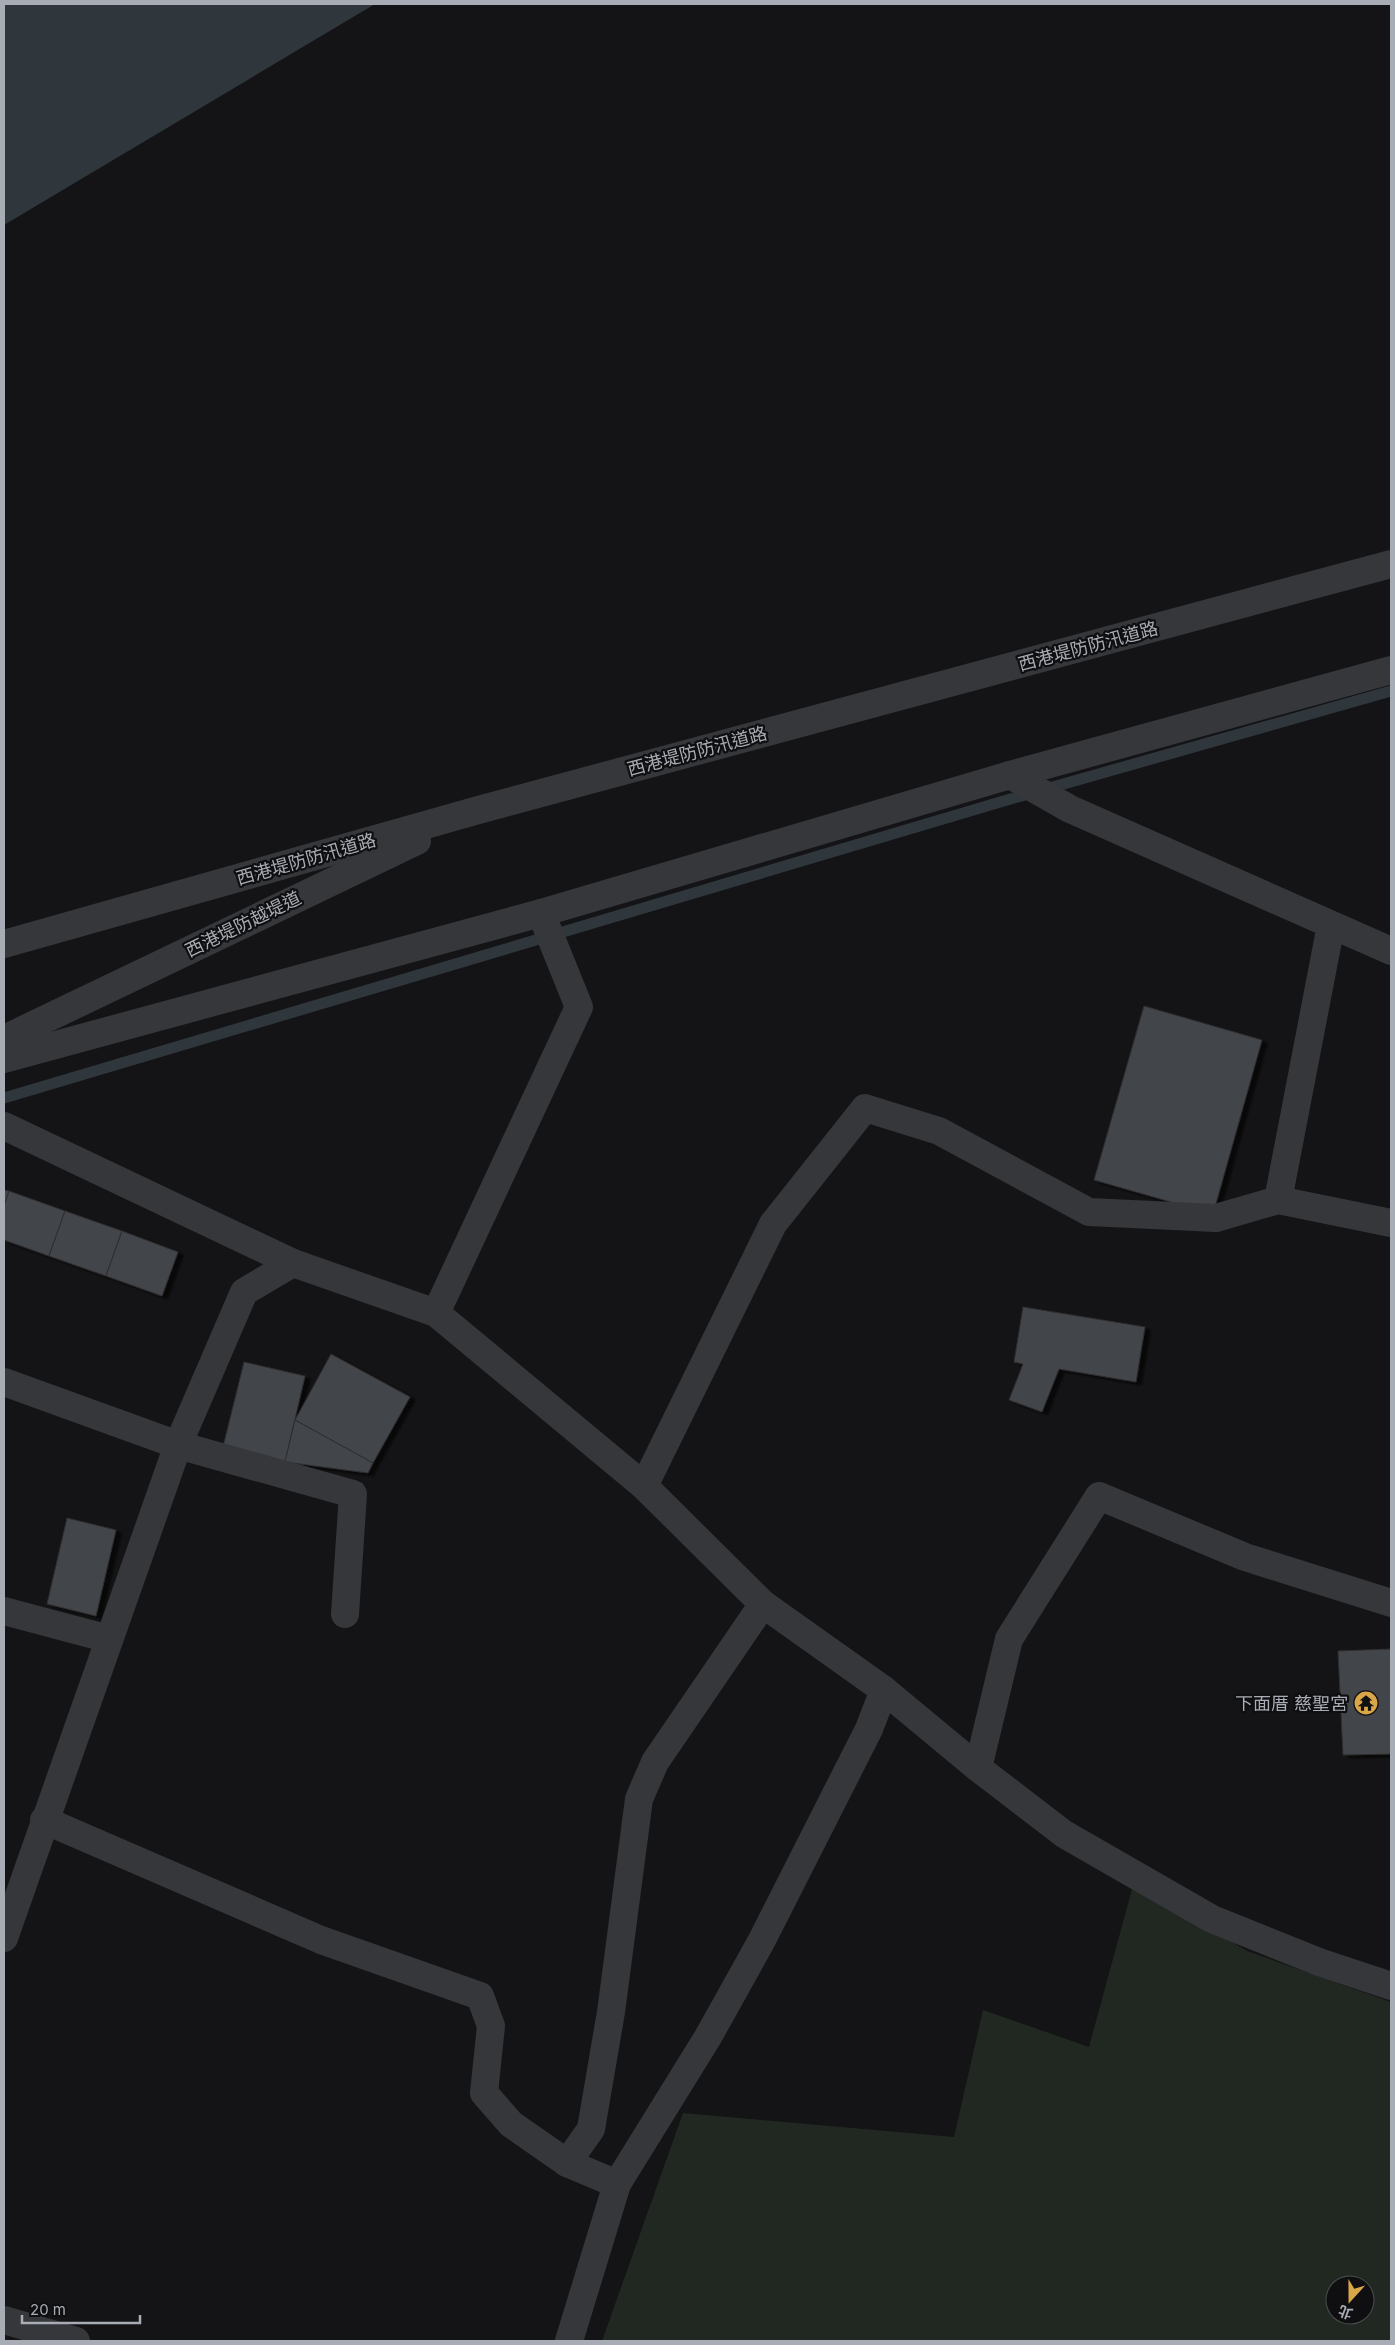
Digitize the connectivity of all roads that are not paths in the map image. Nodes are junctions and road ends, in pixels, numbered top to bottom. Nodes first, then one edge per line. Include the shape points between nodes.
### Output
1 (1391, 564) edge
2 (1391, 670) edge
3 (1010, 775) junction
4 (482, 810) junction
5 (541, 913) junction
6 (1331, 925) junction
7 (4, 944) edge
8 (1391, 951) edge
9 (4, 1039) edge
10 (4, 1059) edge
11 (4, 1126) edge
12 (1278, 1200) junction
13 (1391, 1223) edge
14 (293, 1263) junction
15 (436, 1313) junction
16 (4, 1382) edge
17 (178, 1445) junction
18 (644, 1486) junction
19 (1391, 1603) edge
20 (763, 1604) junction
21 (4, 1611) edge
22 (345, 1614) dead end
23 (109, 1639) junction
24 (884, 1690) junction
25 (978, 1768) junction
26 (44, 1820) junction
27 (4, 1938) edge
28 (1391, 1986) edge
29 (567, 2163) junction
30 (617, 2184) junction
31 (4, 2320) edge
32 (76, 2341) edge
33 (569, 2341) edge

1 - 4 street, 西港堤防防汛道路
2 - 3 street
3 - 5 street
3 - 6 street via 1070,809
4 - 7 street, 西港堤防防汛道路
4 - 9 street, 西港堤防越堤道
5 - 10 street
5 - 15 street via 579,1007
6 - 8 street
6 - 12 street
11 - 14 street
12 - 13 street
12 - 18 street via 1216,1218 1089,1212 939,1131 865,1108 773,1224
14 - 15 street
14 - 17 street via 244,1292
15 - 18 street
16 - 17 street
17 - 22 street via 353,1494
17 - 23 street
18 - 20 street
19 - 25 street via 1245,1557 1099,1496 1009,1638
20 - 24 street
20 - 29 street via 655,1762 639,1799 611,2012 590,2129
21 - 23 street
23 - 26 street
24 - 25 street
24 - 30 street via 869,1729 762,1940 708,2037
25 - 28 street via 1064,1834 1212,1919 1319,1962
26 - 27 street
26 - 29 street via 321,1940 480,1996 491,2026 484,2093 511,2124
29 - 30 street
30 - 33 street
31 - 32 street

